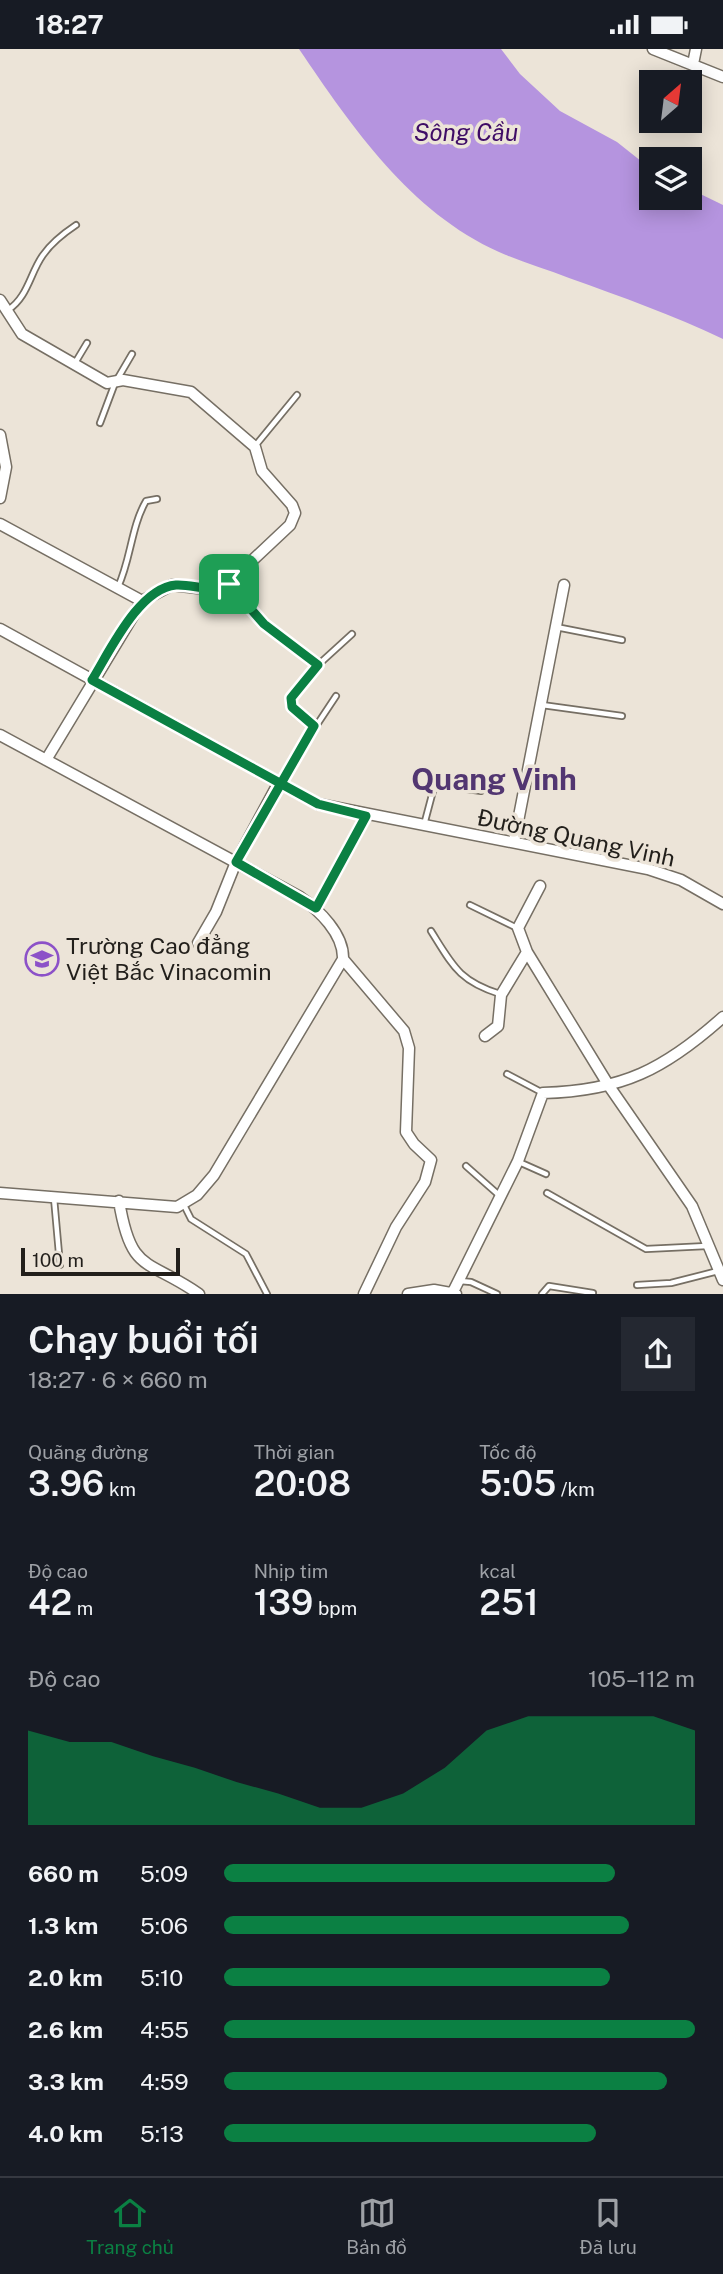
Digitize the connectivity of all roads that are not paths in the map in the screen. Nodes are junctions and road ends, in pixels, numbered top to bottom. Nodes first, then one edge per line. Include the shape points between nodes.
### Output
1 (653, 49) edge
2 (696, 49) edge
3 (693, 64) junction
4 (723, 77) edge
5 (76, 225) dead end
6 (0, 300) edge
7 (6, 311) junction
8 (87, 343) dead end
9 (132, 354) dead end
10 (75, 364) junction
11 (115, 383) junction
12 (297, 395) dead end
13 (100, 423) dead end
14 (0, 435) edge
15 (255, 447) junction
16 (0, 498) edge
17 (157, 499) dead end
18 (0, 524) edge
19 (229, 584) junction
20 (564, 585) dead end
21 (118, 588) junction
22 (142, 601) junction
23 (555, 627) junction
24 (0, 629) edge
25 (352, 634) dead end
26 (622, 640) dead end
27 (318, 665) junction
28 (92, 680) junction
29 (336, 696) dead end
30 (542, 705) junction
31 (622, 716) dead end
32 (314, 726) junction
33 (0, 735) edge
34 (46, 760) junction
35 (279, 782) junction
36 (481, 791) dead end
37 (366, 816) junction
38 (424, 826) junction
39 (514, 842) junction
40 (236, 862) junction
41 (540, 886) dead end
42 (723, 904) edge
43 (470, 905) dead end
44 (316, 908) junction
45 (518, 928) junction
46 (431, 931) dead end
47 (198, 943) dead end
48 (527, 952) junction
49 (343, 959) junction
50 (501, 995) junction
51 (723, 1017) edge
52 (485, 1035) dead end
53 (507, 1074) dead end
54 (609, 1086) junction
55 (543, 1093) junction
56 (518, 1161) junction
57 (466, 1167) dead end
58 (547, 1174) dead end
59 (0, 1193) edge
60 (547, 1193) dead end
61 (54, 1197) junction
62 (502, 1197) junction
63 (119, 1201) junction
64 (184, 1205) junction
65 (709, 1245) junction
66 (60, 1265) dead end
67 (721, 1275) edge
68 (459, 1280) junction
69 (637, 1285) dead end
70 (195, 1293) edge
71 (593, 1293) edge
72 (267, 1294) edge
73 (364, 1294) edge
74 (408, 1294) edge
75 (454, 1294) edge
76 (497, 1294) edge
77 (542, 1294) edge

1 - 3 street
2 - 3 street
3 - 4 street
5 - 7 lane via 43,255 21,299
6 - 7 street
7 - 10 street via 22,334
8 - 10 lane
9 - 11 lane
10 - 11 street
11 - 13 lane
11 - 15 street via 123,380 191,391
12 - 15 lane
14 - 16 street via 6,467
15 - 19 street via 262,471 295,513 290,525
17 - 21 lane via 146,501 139,513
18 - 21 street
19 - 22 street via 206,589 172,585
19 - 27 lane via 264,624
20 - 23 street
21 - 22 street
22 - 28 street
23 - 26 lane
23 - 30 street
24 - 28 street, Đường Quang Vinh
25 - 27 lane
27 - 32 lane via 291,698 292,707
28 - 34 street
28 - 35 street, Đường Quang Vinh
29 - 32 lane
30 - 31 lane
30 - 39 street
32 - 35 lane
33 - 34 street
34 - 40 street
35 - 37 street, Đường Quang Vinh via 318,804
35 - 40 street
36 - 38 lane via 438,785
37 - 38 street, Đường Quang Vinh
37 - 44 street
38 - 39 street, Đường Quang Vinh
39 - 42 street, Đường Quang Vinh via 648,869 681,880
40 - 44 street
40 - 47 street
41 - 45 street
43 - 45 lane
44 - 49 street via 340,941
45 - 48 street
46 - 50 lane via 456,971 475,986
48 - 50 street
48 - 54 street
49 - 64 street via 214,1175
49 - 73 street via 404,1031 409,1048 407,1132 431,1160 425,1182 396,1227
50 - 52 street via 498,1026
51 - 54 street via 655,1068
53 - 55 lane
54 - 55 street
54 - 65 street via 692,1206
55 - 56 street
56 - 58 lane
56 - 62 street
57 - 62 lane
59 - 61 street
60 - 65 lane via 646,1249
61 - 63 street
61 - 66 lane
62 - 68 street
63 - 64 street
63 - 70 street via 124,1230 143,1263
64 - 72 lane via 191,1219 246,1254
65 - 67 street
67 - 69 lane
68 - 75 street
68 - 76 lane
71 - 77 lane via 549,1286
74 - 75 street via 434,1290

